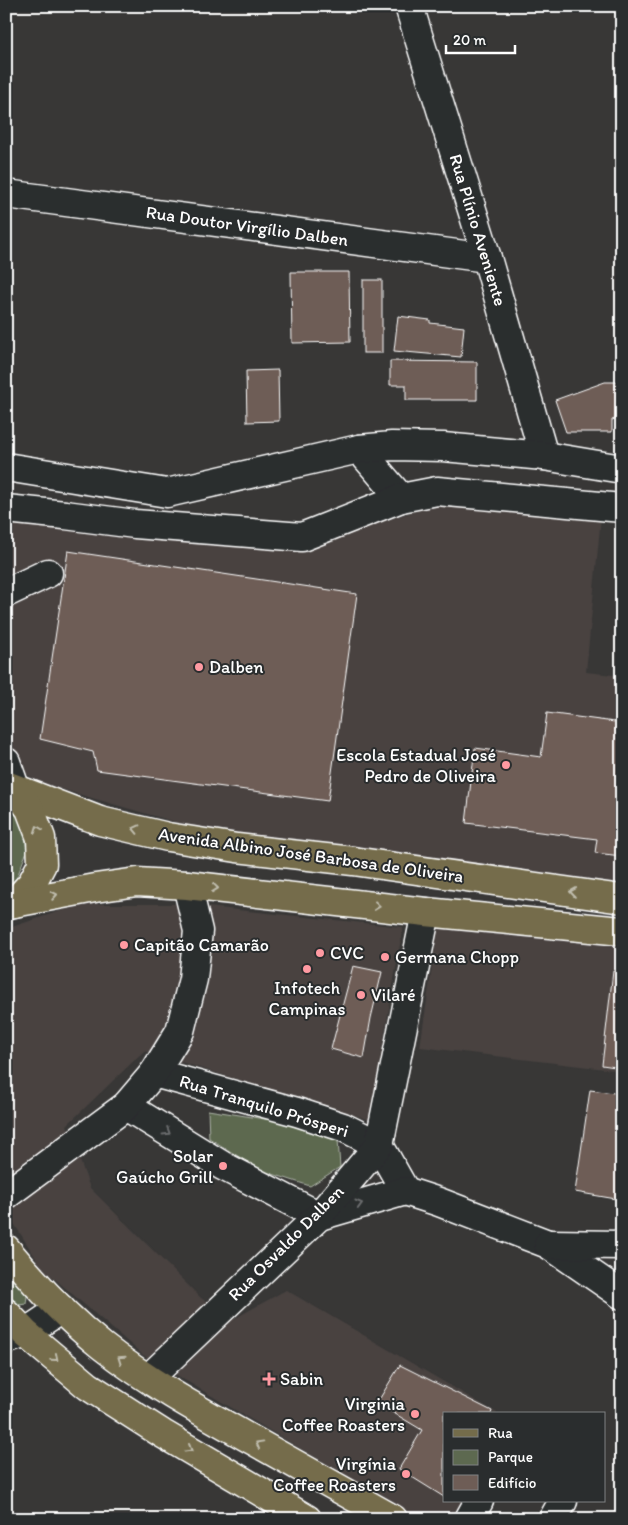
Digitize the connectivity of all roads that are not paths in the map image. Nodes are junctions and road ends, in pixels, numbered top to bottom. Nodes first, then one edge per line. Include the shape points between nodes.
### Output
1 (408, 6) edge
2 (6, 194) edge
3 (487, 258) junction
4 (359, 449) junction
5 (544, 456) junction
6 (6, 467) edge
7 (622, 469) edge
8 (401, 498) junction
9 (622, 508) edge
10 (6, 509) edge
11 (48, 572) dead end
12 (6, 593) edge
13 (6, 762) edge
14 (11, 787) edge
15 (353, 861) junction
16 (187, 885) junction
17 (622, 899) edge
18 (346, 902) junction
19 (10, 904) edge
20 (426, 912) junction
21 (622, 930) edge
22 (154, 1073) junction
23 (126, 1106) junction
24 (378, 1144) junction
25 (404, 1191) junction
26 (6, 1195) edge
27 (319, 1216) junction
28 (548, 1244) junction
29 (622, 1245) edge
30 (6, 1249) edge
31 (622, 1295) edge
32 (61, 1309) junction
33 (6, 1313) edge
34 (16, 1336) edge
35 (149, 1378) junction
36 (478, 1502) edge
37 (562, 1502) edge
38 (307, 1519) edge
39 (393, 1519) edge
40 (469, 1519) edge
41 (552, 1519) edge

1 - 3 street, Rua Plínio Aveniente
2 - 3 street, Rua Doutor Virgílio Dalben
3 - 5 street, Rua Plínio Aveniente
4 - 5 street via 443,447
4 - 6 street via 167,493
4 - 8 street
5 - 7 street
8 - 9 street via 436,491
8 - 10 street via 302,537 135,524
11 - 12 street
13 - 14 street
15 -> 14 main road, Avenida Albino José Barbosa de Oliveira via 168,837 100,821
19 -> 14 main road via 32,883 42,864 41,838 30,808
17 -> 15 main road, Avenida Albino José Barbosa de Oliveira
15 - 18 main road
16 -> 18 main road
19 -> 16 main road via 137,882
16 - 22 street via 198,931 193,978 180,1031
18 -> 20 main road
20 - 21 main road
20 - 24 street, Rua Osvaldo Dalben
22 - 23 street
22 - 24 street, Rua Tranquilo Prósperi via 297,1112 343,1127
23 - 26 street
23 -> 27 street via 223,1166
24 - 25 street
24 - 27 street, Rua Osvaldo Dalben
27 -> 25 street
25 - 28 street
27 - 35 street, Rua Osvaldo Dalben
28 - 29 street
28 - 31 street
30 - 32 main road
32 - 34 street
35 -> 32 main road via 102,1346
33 - 34 main road
34 -> 38 main road via 162,1434
39 -> 35 main road via 210,1417
36 - 40 street
37 - 41 street

